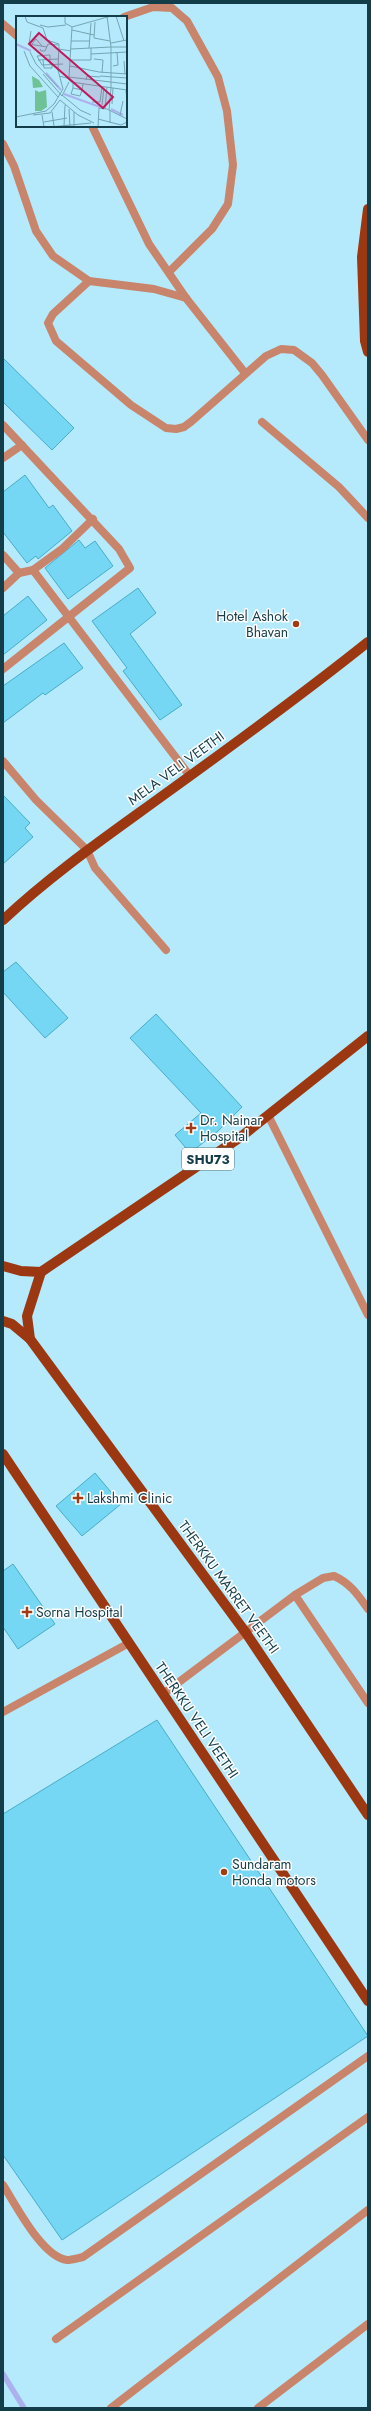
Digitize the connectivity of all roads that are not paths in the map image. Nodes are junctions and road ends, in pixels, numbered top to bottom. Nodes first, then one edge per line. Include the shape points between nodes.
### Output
1 (127, 16) edge
2 (3, 24) edge
3 (16, 35) edge
4 (92, 127) edge
5 (3, 144) edge
6 (368, 209) edge
7 (169, 272) junction
8 (89, 281) junction
9 (186, 298) junction
10 (367, 337) edge
11 (368, 352) edge
12 (245, 372) junction
13 (262, 422) dead end
14 (3, 425) edge
15 (368, 440) edge
16 (22, 445) junction
17 (3, 458) edge
18 (368, 518) edge
19 (92, 519) junction
20 (3, 555) edge
21 (33, 570) junction
22 (19, 573) junction
23 (3, 588) edge
24 (68, 617) junction
25 (368, 642) edge
26 (3, 669) edge
27 (3, 761) edge
28 (190, 776) junction
29 (87, 850) junction
30 (3, 920) edge
31 (166, 950) dead end
32 (368, 1036) edge
33 (268, 1115) junction
34 (3, 1266) edge
35 (41, 1272) junction
36 (368, 1315) edge
37 (3, 1321) edge
38 (30, 1339) junction
39 (3, 1454) edge
40 (295, 1595) junction
41 (368, 1609) edge
42 (246, 1632) junction
43 (130, 1644) junction
44 (163, 1694) junction
45 (368, 1703) edge
46 (3, 1712) edge
47 (368, 1815) edge
48 (368, 2001) edge
49 (368, 2056) edge
50 (368, 2118) edge
51 (3, 2185) edge
52 (368, 2210) edge
53 (368, 2324) edge
54 (56, 2339) dead end
55 (111, 2408) edge
56 (258, 2408) edge

1 - 7 street via 153,7 172,8 187,21 218,77 227,111 233,165 228,204 212,229
2 - 3 street
4 - 7 street via 149,244
5 - 8 street via 14,166 36,231 53,256
6 - 10 main road via 362,257
7 - 9 street
8 - 9 street via 154,290
8 - 12 street via 53,314 48,323 51,334 131,405 166,428 184,427
9 - 12 street
10 - 11 main road
12 - 15 street via 266,356 281,349 294,350 312,363 322,375
13 - 18 street via 339,487
14 - 16 street
16 - 17 street
16 - 19 street
19 - 21 street via 62,549
19 - 24 street via 119,548 130,568
20 - 22 street
21 - 22 street
21 - 24 street
22 - 23 street
24 - 26 street
24 - 28 street
25 - 28 main road, MELA VELI VEETHI
27 - 29 street via 36,800
28 - 29 main road, MELA VELI VEETHI
29 - 30 main road, MELA VELI VEETHI
29 - 31 street via 96,868
32 - 33 main road, SHU73
33 - 35 main road, SHU73 via 242,1136
33 - 36 street
34 - 35 main road via 21,1271
35 - 38 main road, THERKKU MARRET VEETHI via 27,1316
37 - 38 main road via 12,1324
38 - 42 main road, THERKKU MARRET VEETHI
39 - 43 main road, THERKKU VELI VEETHI
40 - 41 street via 323,1578 334,1576 355,1590
40 - 42 street
40 - 45 street
42 - 44 street
42 - 47 main road, THERKKU MARRET VEETHI
43 - 44 main road, THERKKU VELI VEETHI
43 - 46 street
44 - 48 main road, THERKKU VELI VEETHI
49 - 51 street via 83,2257 68,2260 52,2254 42,2244
50 - 54 street
52 - 55 street
53 - 56 street

